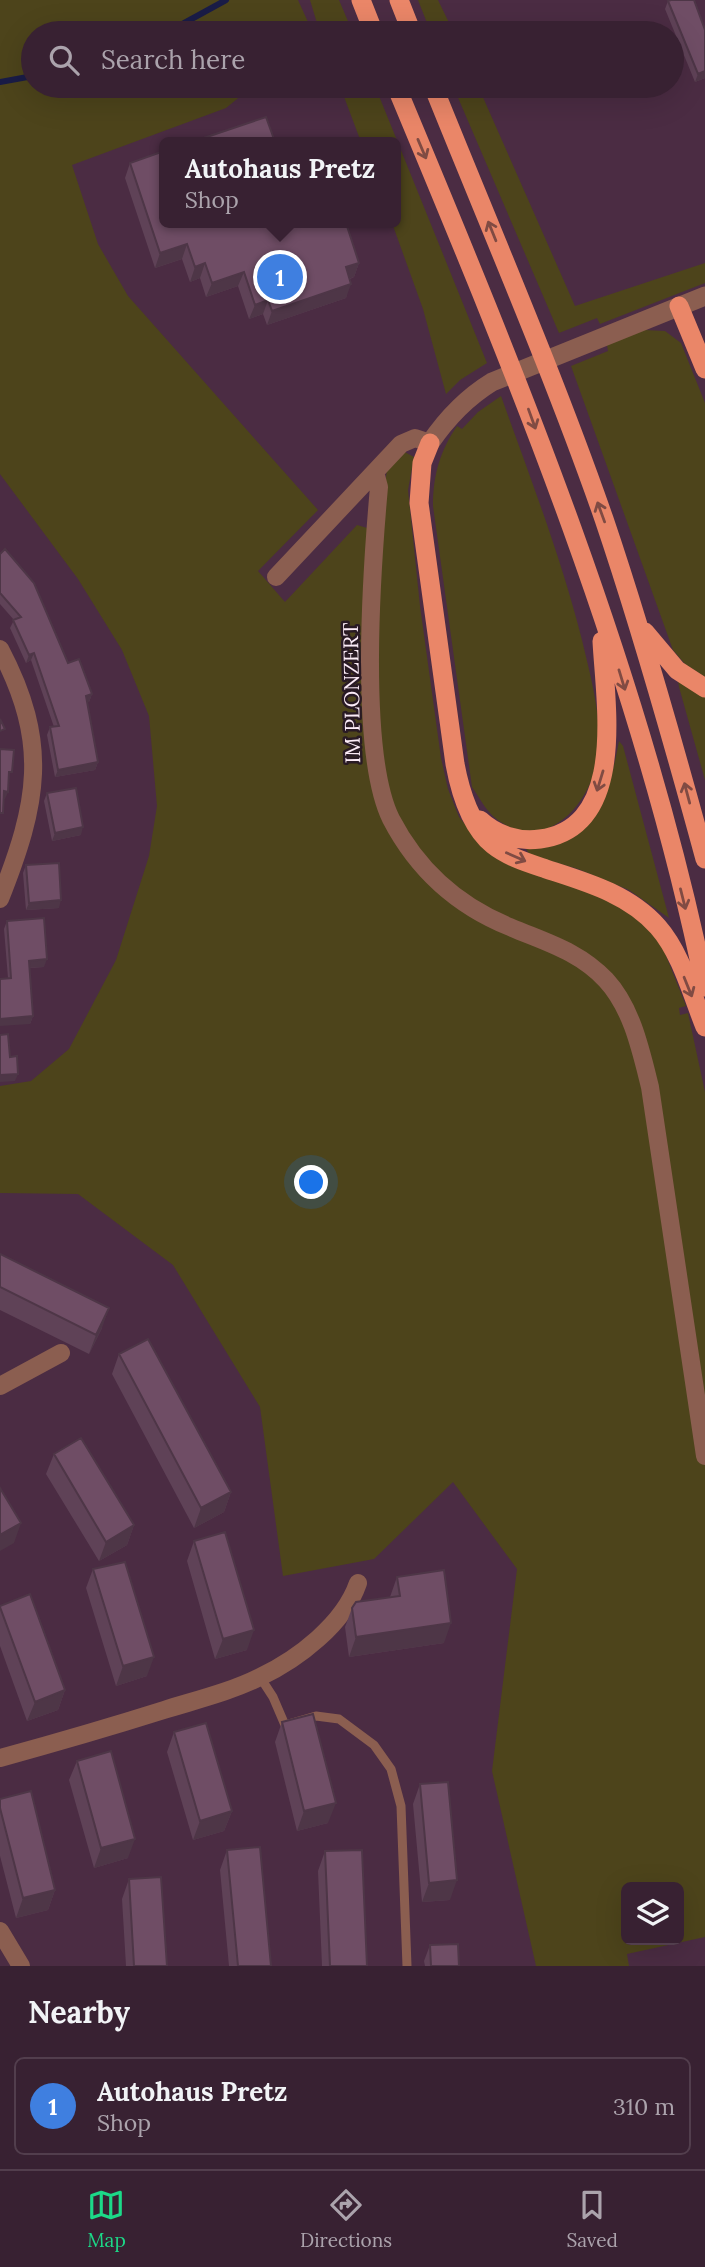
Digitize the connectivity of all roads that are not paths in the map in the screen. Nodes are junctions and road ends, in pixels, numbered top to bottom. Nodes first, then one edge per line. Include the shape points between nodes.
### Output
1 (361, 0) edge
2 (399, 0) edge
3 (369, 21) edge
4 (407, 21) edge
5 (401, 98) edge
6 (438, 98) edge
7 (705, 296) edge
8 (679, 306) junction
9 (705, 369) edge
10 (430, 443) junction
11 (375, 472) junction
12 (276, 577) dead end
13 (601, 615) junction
14 (638, 625) junction
15 (0, 649) edge
16 (705, 688) edge
17 (470, 810) junction
18 (705, 859) edge
19 (0, 899) edge
20 (705, 987) edge
21 (705, 1027) edge
22 (61, 1353) dead end
23 (0, 1386) edge
24 (705, 1456) edge
25 (358, 1583) dead end
26 (260, 1677) junction
27 (0, 1758) edge
28 (0, 1931) edge
29 (21, 1966) edge
30 (407, 1966) edge

1 - 3 highway
2 - 4 highway
5 -> 13 highway via 512,366
14 -> 6 highway via 550,375
7 - 8 street
8 - 9 highway
8 - 10 street via 506,375 470,396
10 - 11 street via 409,439
10 - 17 highway via 422,463 419,503 455,764
11 - 12 street
11 - 24 street, IM PLONZERT via 379,487 372,700 375,762 385,804 422,865 452,895 488,917 578,956 607,981 624,1008 651,1096
13 -> 17 highway via 607,740 601,781 587,812 561,833 533,840 493,830
13 -> 20 highway via 666,831
14 - 16 highway via 677,670
18 -> 14 highway
15 - 19 street via 27,712 34,752 34,788 23,836
17 -> 21 highway via 485,837 503,851 596,885 640,910 659,927
22 - 23 street
25 - 26 street via 333,1623 288,1661
26 - 27 street
26 - 30 lane via 285,1725 316,1716 339,1718 374,1745 391,1769 401,1806
28 - 29 street

